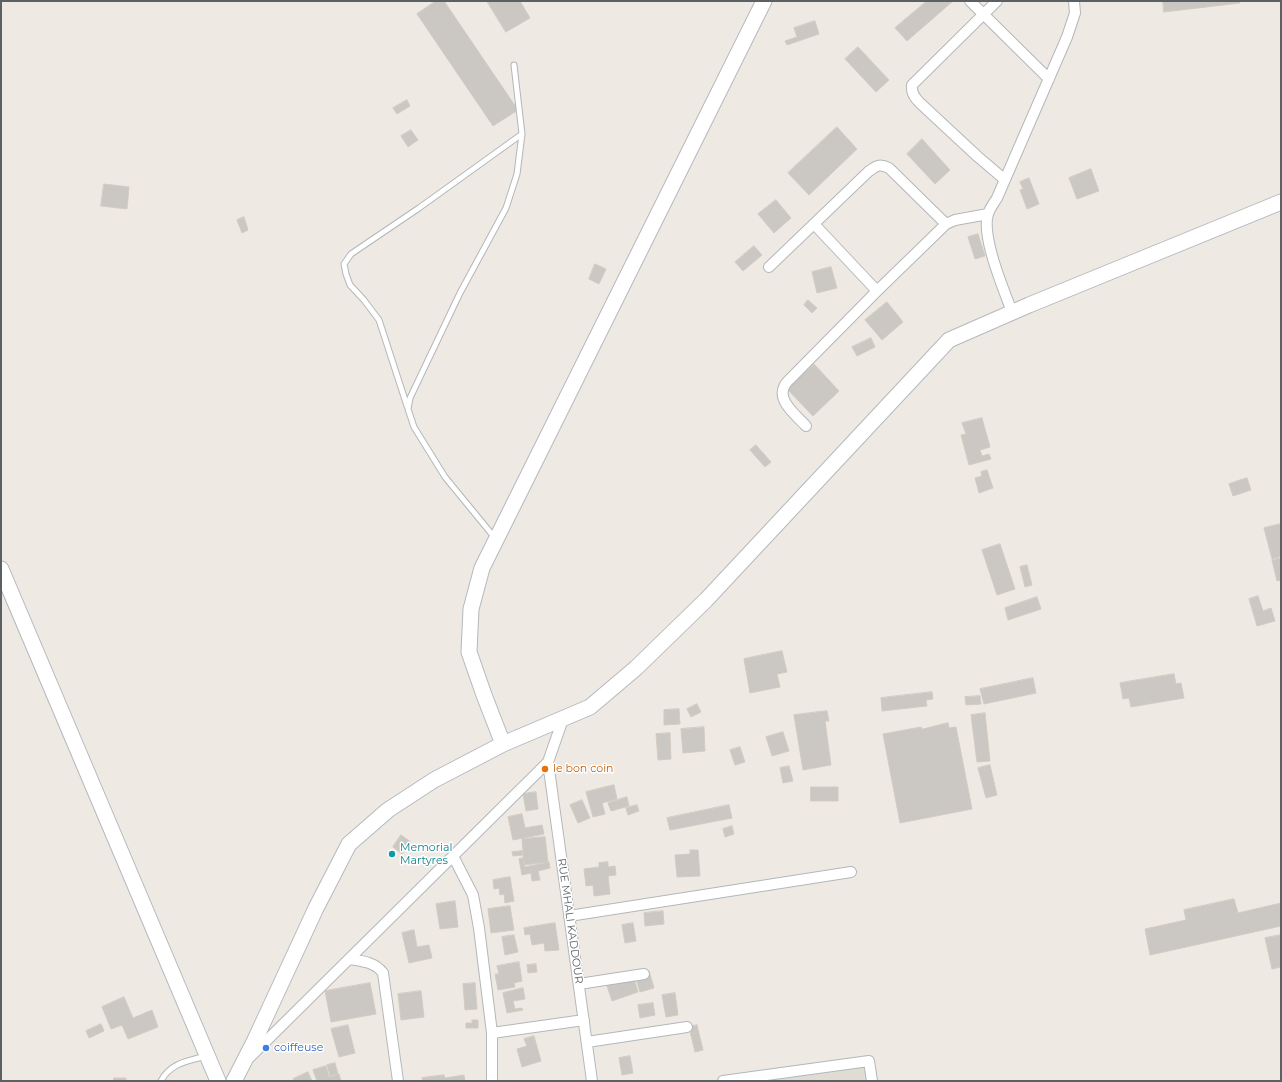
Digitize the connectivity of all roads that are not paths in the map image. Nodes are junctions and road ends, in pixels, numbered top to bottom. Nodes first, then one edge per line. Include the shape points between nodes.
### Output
1 (764, 1) edge
2 (970, 1) edge
3 (997, 1) edge
4 (1074, 1) edge
5 (984, 14) junction
6 (514, 65) dead end
7 (1049, 79) junction
8 (522, 134) junction
9 (1004, 179) junction
10 (1281, 202) edge
11 (988, 214) junction
12 (814, 224) junction
13 (946, 224) junction
14 (769, 267) dead end
15 (877, 291) junction
16 (1012, 312) junction
17 (408, 408) junction
18 (806, 426) dead end
19 (496, 540) junction
20 (1, 569) edge
21 (563, 718) junction
22 (503, 744) junction
23 (548, 762) junction
24 (453, 856) junction
25 (851, 872) dead end
26 (569, 916) junction
27 (349, 959) junction
28 (644, 974) dead end
29 (579, 984) junction
30 (584, 1020) junction
31 (687, 1027) dead end
32 (492, 1033) junction
33 (586, 1042) junction
34 (207, 1055) junction
35 (243, 1064) junction
36 (161, 1081) edge
37 (218, 1081) edge
38 (234, 1081) edge
39 (398, 1081) edge
40 (492, 1081) edge
41 (592, 1081) edge
42 (723, 1081) edge
43 (872, 1081) edge

1 - 19 main road
2 - 5 street
3 - 5 street
4 - 7 street via 1068,37
5 - 7 street
5 - 9 street via 912,85 912,88 915,98 920,103
6 - 8 lane
7 - 9 street
8 - 17 lane via 518,174 506,208 460,293 410,398
8 - 17 lane via 351,254 344,264 350,285 379,320
9 - 11 street
10 - 16 main road
11 - 13 street
11 - 16 street via 987,232 990,246
12 - 13 street via 868,172 876,166 883,165
12 - 14 street
12 - 15 street
13 - 15 street
15 - 18 street via 784,387 782,394 785,402
16 - 21 main road via 949,340 706,600 636,668 590,707
17 - 19 lane via 414,428 445,477
19 - 22 main road via 482,568 471,609 469,652
20 - 34 main road
21 - 22 main road
21 - 23 street
22 - 35 main road via 434,780 388,810 349,844
23 - 24 street
23 - 26 street, RUE MHALI KADDOUR
24 - 27 street
24 - 32 street via 473,895
25 - 26 street
26 - 29 street, RUE MHALI KADDOUR
27 - 35 street
27 - 39 street via 367,962 378,967 383,973
28 - 29 street
29 - 30 street, RUE MHALI KADDOUR
30 - 32 street
30 - 33 street, RUE MHALI KADDOUR
31 - 33 street
32 - 40 street
33 - 41 street, RUE MHALI KADDOUR
34 - 36 lane via 177,1064
34 - 37 main road
35 - 38 main road
42 - 43 street via 869,1061

